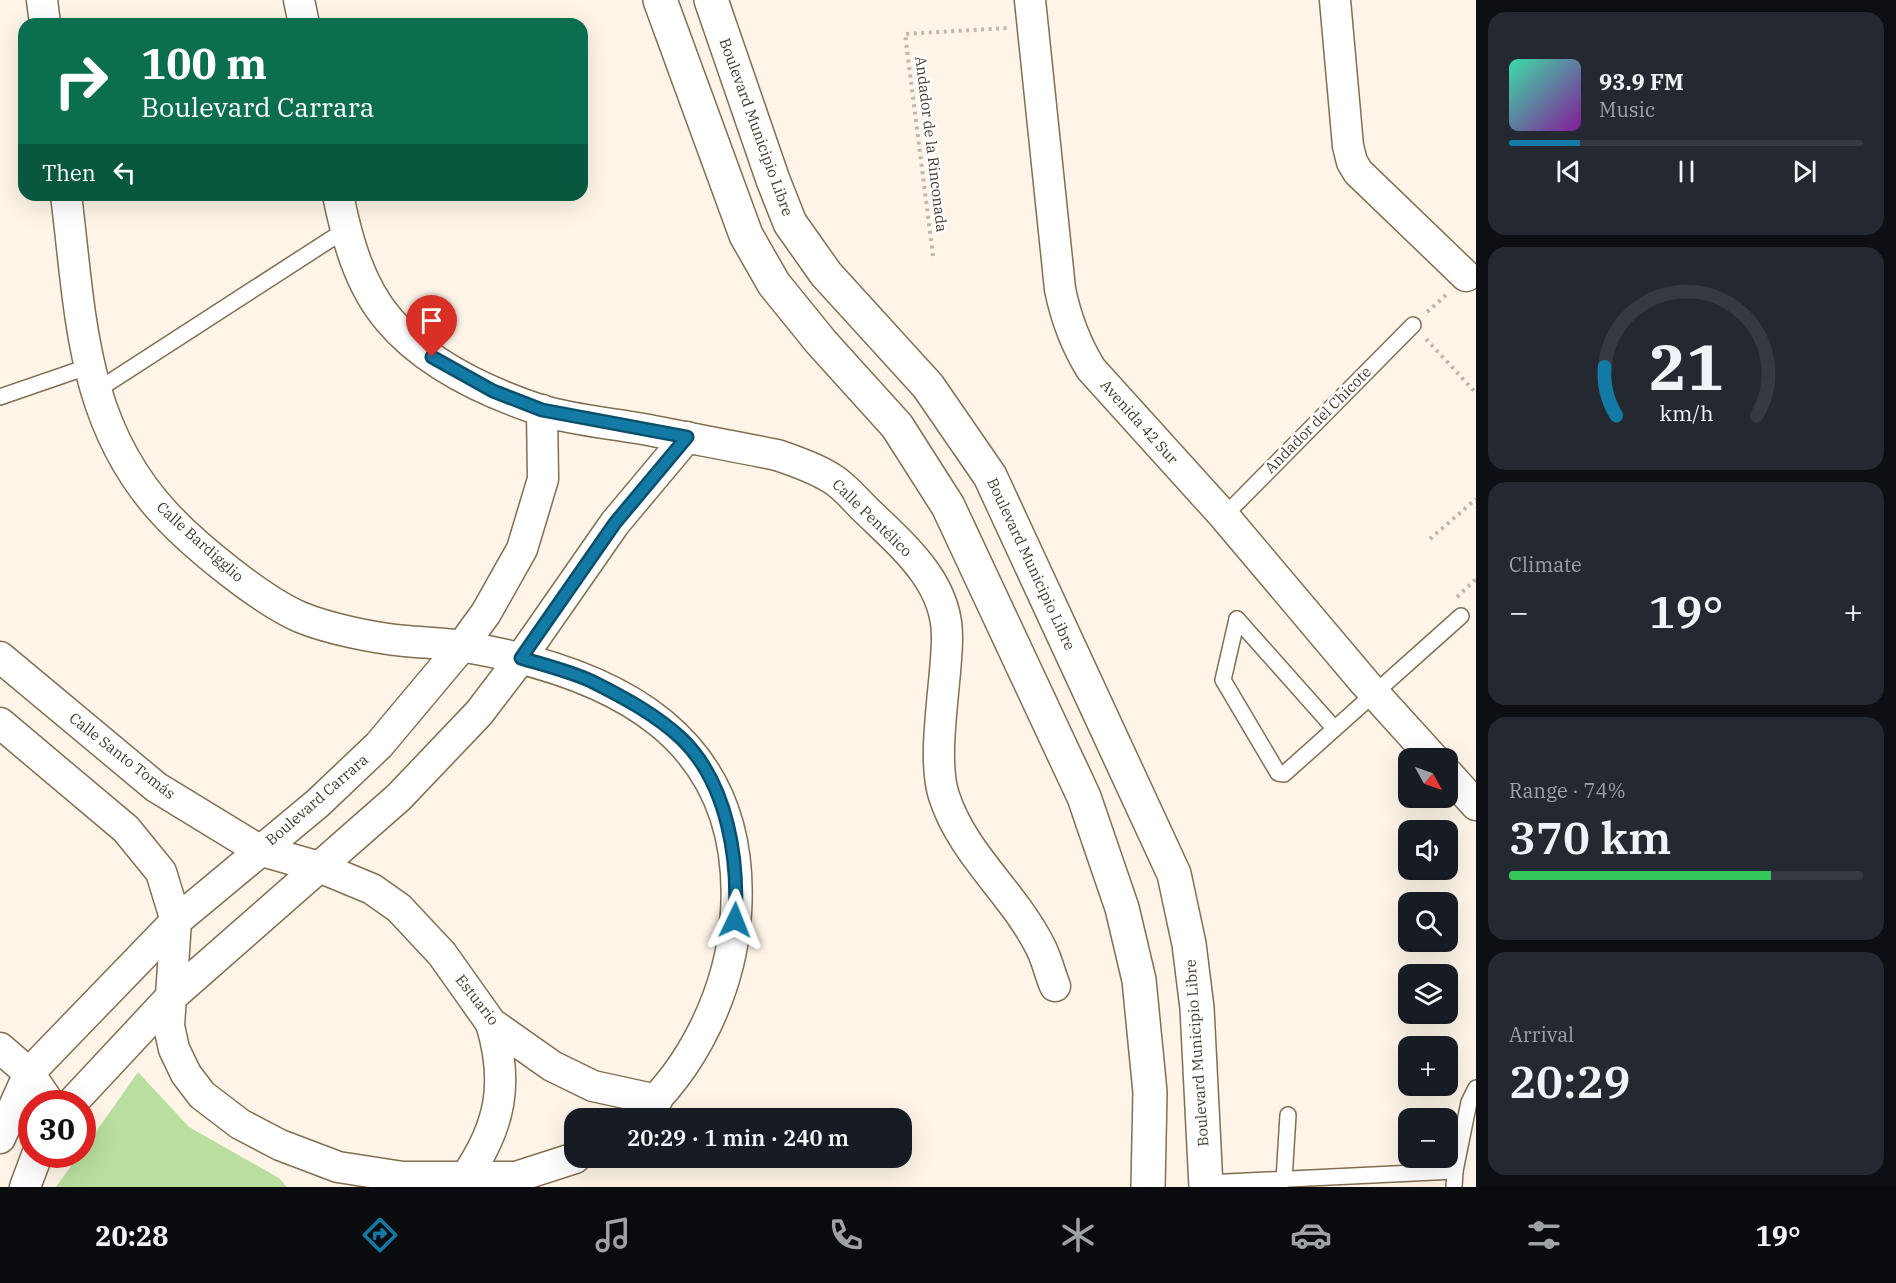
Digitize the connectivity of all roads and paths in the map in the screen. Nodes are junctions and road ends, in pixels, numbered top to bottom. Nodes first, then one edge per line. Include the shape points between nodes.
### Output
1 (42, 0) edge
2 (299, 0) edge
3 (660, 0) edge
4 (711, 0) edge
5 (1335, 0) edge
6 (1031, 14) edge
7 (44, 18) edge
8 (303, 18) edge
9 (67, 201) edge
10 (339, 201) edge
11 (345, 230) junction
12 (933, 256) dead end
13 (1466, 276) dead end
14 (1413, 325) joint
15 (92, 379) junction
16 (1476, 393) edge
17 (0, 397) edge
18 (542, 410) junction
19 (687, 437) junction
20 (1476, 499) edge
21 (1224, 516) junction
22 (1430, 539) dead end
23 (1461, 616) dead end
24 (462, 646) junction
25 (0, 657) edge
26 (521, 658) junction
27 (1375, 694) junction
28 (0, 723) edge
29 (1334, 728) junction
30 (1424, 748) edge
31 (1458, 785) edge
32 (1476, 806) edge
33 (259, 850) junction
34 (319, 867) junction
35 (176, 921) junction
36 (1054, 986) dead end
37 (169, 999) junction
38 (491, 1023) junction
39 (0, 1047) edge
40 (29, 1073) junction
41 (1476, 1088) edge
42 (41, 1090) edge
43 (84, 1090) edge
44 (642, 1108) edge
45 (647, 1108) edge
46 (1288, 1115) dead end
47 (0, 1138) edge
48 (564, 1162) edge
49 (32, 1168) edge
50 (1455, 1171) junction
51 (465, 1178) junction
52 (1284, 1180) junction
53 (1206, 1185) edge
54 (25, 1187) edge
55 (1148, 1187) edge
56 (1454, 1187) edge

1 - 7 street
2 - 8 street
3 - 55 main road via 746,235 774,284 897,426 948,506 1084,797 1122,908 1139,980 1150,1092
4 - 53 main road, Boulevard Municipio Libre via 790,223 826,274 928,386 990,476 1174,874 1197,1008
5 - 13 street via 1352,162
6 - 12 path, Andador de la Rinconada via 905,34
6 - 21 street, Avenida 42 Sur via 1060,289 1070,330 1091,369
9 - 15 street, Calle Bardigglio
10 - 11 street, Calle Pentélico
11 - 15 lane
11 - 18 street, Calle Pentélico via 361,277 388,320 416,347 493,391
14 - 16 path
14 - 21 lane, Andador del Chicote
15 - 17 lane
15 - 24 street, Calle Bardigglio via 114,442 135,479 168,518 260,594 301,617 349,630 401,641
18 - 19 street, Calle Pentélico
18 - 24 street, Boulevard Carrara via 543,479 522,549 486,613
19 - 26 street via 615,523
19 - 36 street, Calle Pentélico via 777,454 833,479 904,548 937,590 946,613 947,639 939,766 942,793 967,844 1026,923 1041,949
20 - 22 path
21 - 27 street, Avenida 42 Sur
23 - 27 lane
24 - 26 street, Calle Bardigglio
24 - 33 street, Boulevard Carrara via 379,745
25 - 33 street, Calle Santo Tomás via 156,787
26 - 34 street via 479,713 399,797
26 - 45 street, Calle Bardigglio via 588,680 645,710 696,757 724,812 737,896 734,944 702,1033
27 - 29 lane
27 - 30 street, Avenida 42 Sur
28 - 35 street via 126,829 161,872
29 - 29 lane via 1304,694 1237,619 1223,680 1278,773 1284,774
31 - 32 street
33 - 34 street, Calle Santo Tomás
33 - 35 street, Boulevard Carrara
34 - 37 street
34 - 38 street, Estuario via 372,888 399,908 442,954
35 - 37 street
35 - 40 street, Boulevard Carrara
37 - 43 street
37 - 51 street via 168,1026 186,1074 202,1095 240,1124 280,1145 338,1167 403,1177
38 - 44 street, Estuario via 572,1078
38 - 51 street via 499,1049 500,1104 481,1156
39 - 40 street
40 - 42 street
40 - 47 street, Boulevard Carrara
41 - 50 lane via 1469,1102
46 - 52 lane
48 - 51 street via 516,1177
49 - 54 street
50 - 52 lane
50 - 56 lane
52 - 53 lane

